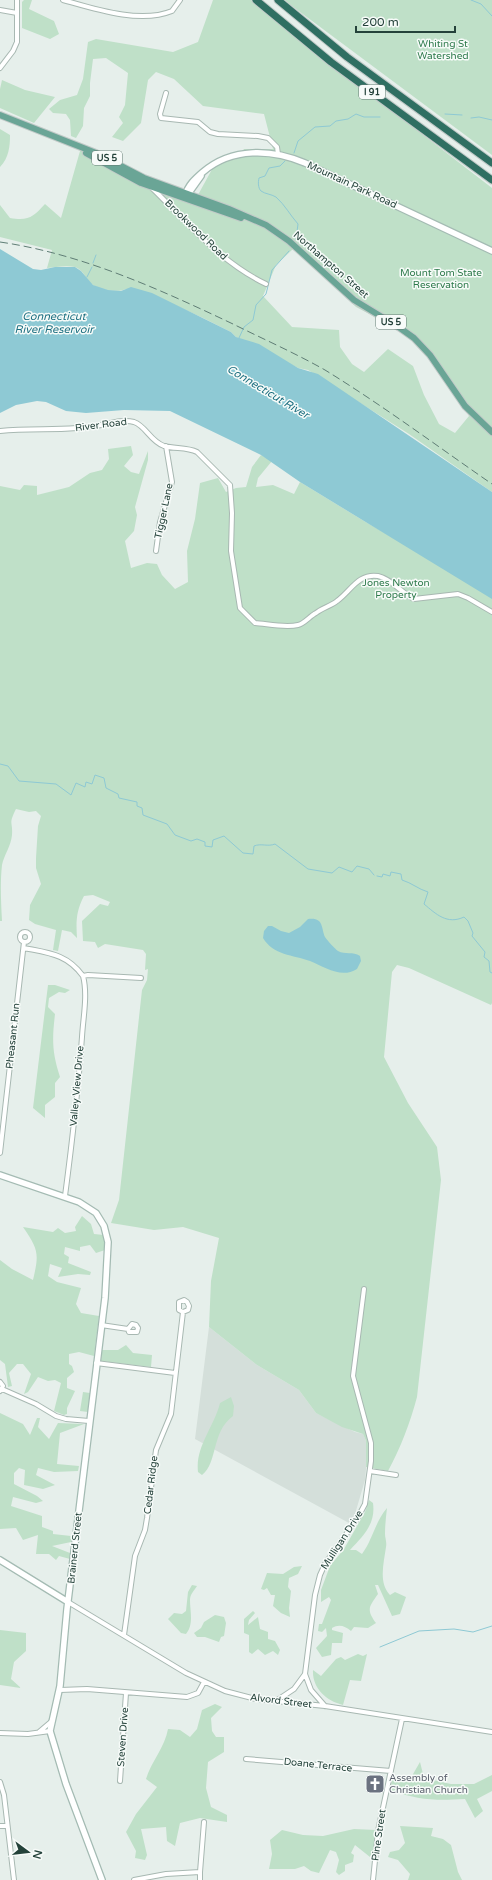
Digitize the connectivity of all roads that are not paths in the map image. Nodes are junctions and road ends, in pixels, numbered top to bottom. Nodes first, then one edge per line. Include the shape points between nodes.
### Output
1 (17, 0) edge
2 (62, 0) edge
3 (180, 0) edge
4 (256, 0) edge
5 (278, 0) edge
6 (0, 10) edge
7 (17, 13) junction
8 (0, 68) edge
9 (166, 93) dead end
10 (0, 115) edge
11 (68, 142) junction
12 (278, 154) junction
13 (492, 163) edge
14 (492, 180) edge
15 (150, 186) junction
16 (186, 195) junction
17 (492, 251) edge
18 (266, 284) dead end
19 (0, 431) edge
20 (492, 432) edge
21 (166, 446) junction
22 (156, 551) dead end
23 (492, 612) edge
24 (24, 942) dead end
25 (24, 948) junction
26 (83, 976) junction
27 (141, 978) dead end
28 (0, 1153) edge
29 (0, 1175) edge
30 (65, 1196) junction
31 (364, 1289) dead end
32 (183, 1312) dead end
33 (101, 1325) junction
34 (128, 1329) dead end
35 (96, 1363) junction
36 (175, 1373) junction
37 (0, 1382) edge
38 (1, 1390) edge
39 (89, 1420) junction
40 (370, 1471) junction
41 (396, 1475) dead end
42 (0, 1560) edge
43 (68, 1602) junction
44 (124, 1635) junction
45 (305, 1674) junction
46 (204, 1682) junction
47 (60, 1690) junction
48 (126, 1693) junction
49 (275, 1701) junction
50 (326, 1706) junction
51 (402, 1719) junction
52 (52, 1721) junction
53 (50, 1731) junction
54 (492, 1732) edge
55 (0, 1733) edge
56 (37, 1733) junction
57 (246, 1759) dead end
58 (391, 1771) junction
59 (120, 1781) dead end
60 (0, 1782) edge
61 (204, 1822) dead end
62 (0, 1826) edge
63 (7, 1826) junction
64 (200, 1872) junction
65 (14, 1880) edge
66 (102, 1880) edge
67 (134, 1880) edge
68 (200, 1880) edge
69 (373, 1880) edge

1 - 7 street
2 - 3 street via 123,14 146,16 172,11
4 - 14 highway, I 91 via 331,62
5 - 13 highway, I 91 via 348,57
6 - 7 street
7 - 8 street via 17,42
9 - 12 street via 161,118 198,122 210,132 218,134 268,138 277,147
10 - 11 main road, US 5
11 - 15 main road, US 5
11 - 16 main road, US 5
12 - 16 street, Mountain Park Road via 265,152 222,159 207,168
12 - 17 street, Mountain Park Road via 305,163
15 - 16 main road, US 5
15 - 18 street, Brookwood Road via 225,259
16 - 20 main road, Northampton Street / US 5 via 273,230 289,241 354,300 418,342 465,406
19 - 21 street, River Road via 64,430 132,421 142,427 156,442
21 - 22 street, Tigger Lane via 172,482 160,522
21 - 23 street, River Road via 197,452 230,485 231,551 240,608 255,623 300,625 341,599 358,580 378,576 414,598 458,594
24 - 25 street, Pheasant Run
25 - 26 street via 63,957
25 - 28 street, Pheasant Run
26 - 27 street
26 - 30 street, Valley View Drive via 85,1002 75,1122
29 - 30 street
30 - 33 street, Brainerd Street via 93,1210 104,1226 108,1247
31 - 40 street, Mulligan Drive via 353,1376 371,1440
32 - 36 street, Cedar Ridge
33 - 34 street
33 - 35 street, Brainerd Street
35 - 36 street
35 - 39 street, Brainerd Street
36 - 44 street, Cedar Ridge via 170,1418 156,1450 146,1526 135,1556
37 - 38 street via 3,1385
38 - 39 street via 36,1404 56,1416
39 - 43 street, Brainerd Street
40 - 41 street
40 - 45 street, Mulligan Drive via 363,1509 325,1564 317,1583
42 - 43 street
43 - 44 street, Alvord Street
43 - 47 street, Brainerd Street
44 - 46 street, Alvord Street
45 - 49 street via 294,1689
45 - 50 street via 311,1690
46 - 48 street, Steven Drive via 198,1693 190,1697
46 - 49 street, Alvord Street via 241,1695
47 - 48 street, Steven Drive
47 - 52 street, Brainerd Street
48 - 59 street, Steven Drive
49 - 50 street, Alvord Street
50 - 51 street, Alvord Street
51 - 54 street, Alvord Street
51 - 58 street, Pine Street
52 - 53 street, Brainerd Street
52 - 56 street
53 - 56 street
53 - 66 street, Brainerd Street via 54,1750
55 - 56 street
57 - 58 street, Doane Terrace
58 - 69 street, Pine Street via 378,1831
60 - 63 street
61 - 64 street
62 - 63 street
63 - 65 street
64 - 67 street
64 - 68 street

